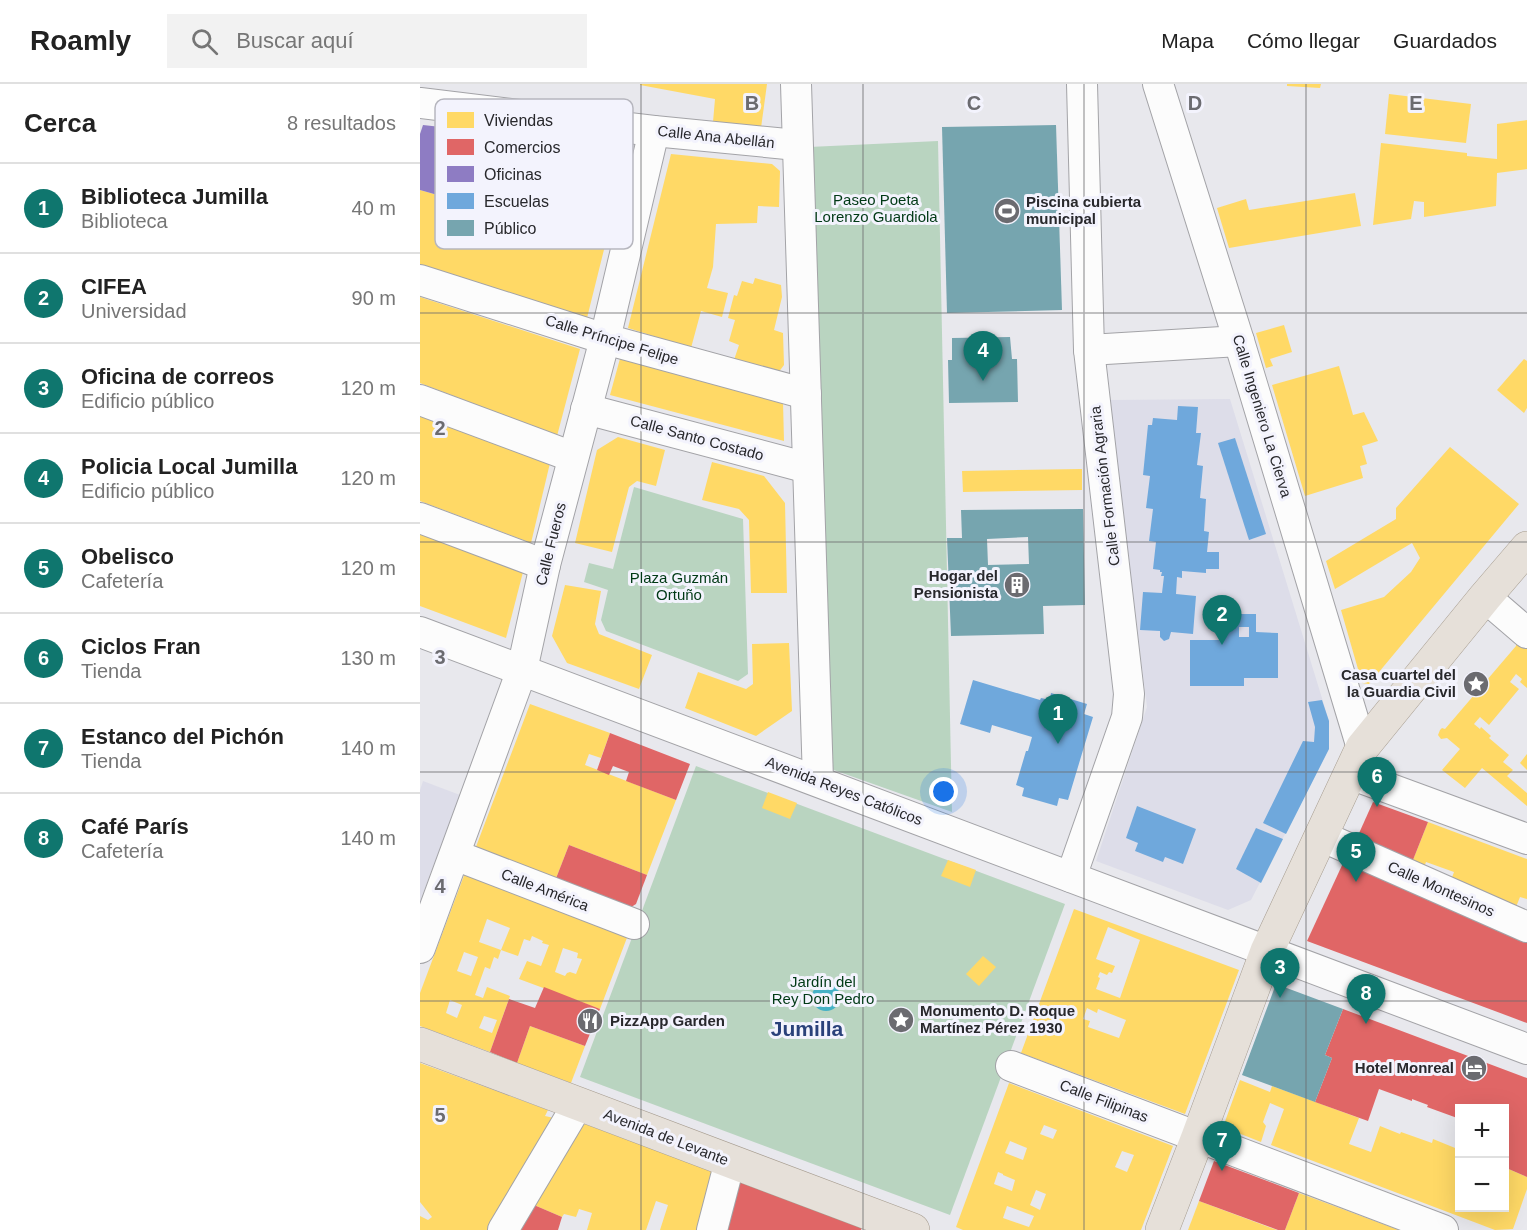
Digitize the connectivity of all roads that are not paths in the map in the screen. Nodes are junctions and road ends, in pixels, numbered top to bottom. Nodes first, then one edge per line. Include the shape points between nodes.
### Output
1 (422, 84) edge
2 (796, 84) edge
3 (1082, 84) edge
4 (1158, 84) edge
5 (420, 92) edge
6 (420, 103) edge
7 (435, 105) edge
8 (633, 128) edge
9 (654, 131) junction
10 (797, 145) junction
11 (633, 220) edge
12 (626, 249) edge
13 (420, 280) edge
14 (605, 339) junction
15 (1239, 341) junction
16 (1089, 350) junction
17 (806, 394) junction
18 (420, 400) edge
19 (586, 409) junction
20 (573, 457) junction
21 (808, 468) junction
22 (420, 518) edge
23 (1527, 548) edge
24 (545, 565) junction
25 (1485, 597) junction
26 (420, 632) edge
27 (1527, 633) edge
28 (522, 670) junction
29 (1356, 761) junction
30 (818, 781) junction
31 (1321, 836) junction
32 (1527, 839) edge
33 (455, 855) junction
34 (1071, 877) junction
35 (634, 924) dead end
36 (1527, 927) edge
37 (420, 948) edge
38 (1267, 951) junction
39 (420, 1044) edge
40 (1527, 1049) edge
41 (1011, 1066) dead end
42 (578, 1104) junction
43 (1198, 1137) junction
44 (730, 1161) junction
45 (905, 1229) edge
46 (503, 1230) edge
47 (712, 1230) edge
48 (1162, 1230) edge
49 (1443, 1230) edge

1 - 5 street
2 - 10 street
3 - 16 street, Calle Formación Agraria
4 - 15 street, Calle Ingeniero La Cierva
6 - 7 street, Calle Ana Abellán
8 - 9 street, Calle Ana Abellán
9 - 10 street, Calle Ana Abellán
9 - 11 street, Calle Fueros
10 - 17 street
12 - 14 street, Calle Fueros
13 - 14 street, Calle Príncipe Felipe
14 - 17 street, Calle Príncipe Felipe
14 - 19 street, Calle Fueros
15 - 16 street
15 - 29 street, Calle Ingeniero La Cierva
16 - 34 street, Calle Formación Agraria via 1129,705
17 - 21 street
18 - 20 street
19 - 20 street, Calle Fueros
19 - 21 street, Calle Santo Costado
20 - 24 street, Calle Fueros
21 - 30 street
22 - 24 street
23 - 25 main road
24 - 28 street, Calle Fueros
25 - 27 street
25 - 29 main road
26 - 28 street, Avenida Reyes Católicos
28 - 30 street, Avenida Reyes Católicos
28 - 33 street, Calle Fueros
29 - 31 main road
29 - 32 street
30 - 34 street, Avenida Reyes Católicos
31 - 36 street, Calle Montesinos
31 - 38 main road
33 - 35 street, Calle América
33 - 37 street, Calle Fueros
34 - 38 street, Avenida Reyes Católicos
38 - 40 street, Avenida Reyes Católicos
38 - 43 main road
39 - 42 main road, Avenida de Levante
41 - 43 street, Calle Filipinas
42 - 44 main road, Avenida de Levante
42 - 46 street
43 - 48 main road
43 - 49 street, Calle Filipinas
44 - 45 main road, Avenida de Levante
44 - 47 street

